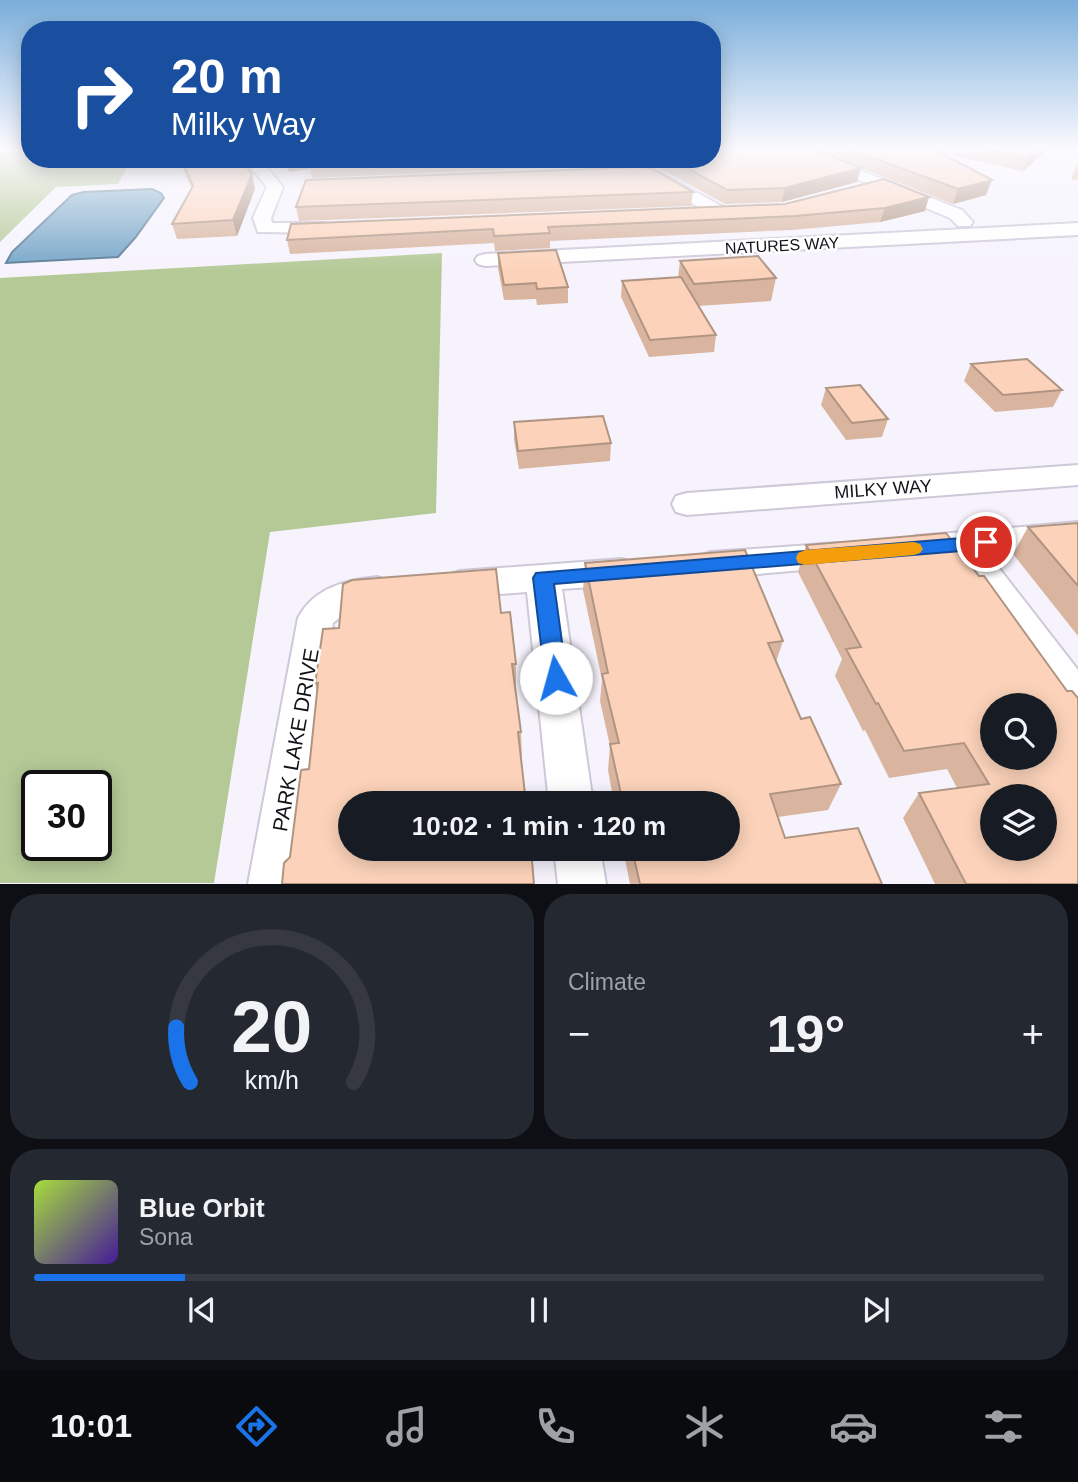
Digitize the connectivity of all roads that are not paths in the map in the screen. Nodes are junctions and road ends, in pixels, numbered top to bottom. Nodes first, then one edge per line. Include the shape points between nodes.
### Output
1 (281, 189) edge
2 (683, 189) edge
3 (863, 189) edge
4 (895, 189) edge
5 (853, 192) edge
6 (693, 214) edge
7 (964, 222) dead end
8 (337, 229) edge
9 (1078, 229) edge
10 (485, 260) dead end
11 (1078, 474) edge
12 (687, 504) dead end
13 (1078, 534) edge
14 (962, 544) junction
15 (543, 578) junction
16 (1078, 701) edge
17 (570, 791) edge
18 (579, 861) edge
19 (272, 884) edge
20 (582, 884) edge

1 - 8 street via 262,218 265,228
2 - 6 street via 727,212
3 - 5 street
4 - 7 street via 957,214
9 - 10 street, NATURES WAY
11 - 12 street, MILKY WAY
13 - 14 street
14 - 15 street
14 - 16 street
15 - 17 street
15 - 19 street, PARK LAKE DRIVE via 356,592 331,601 316,618
18 - 20 street

